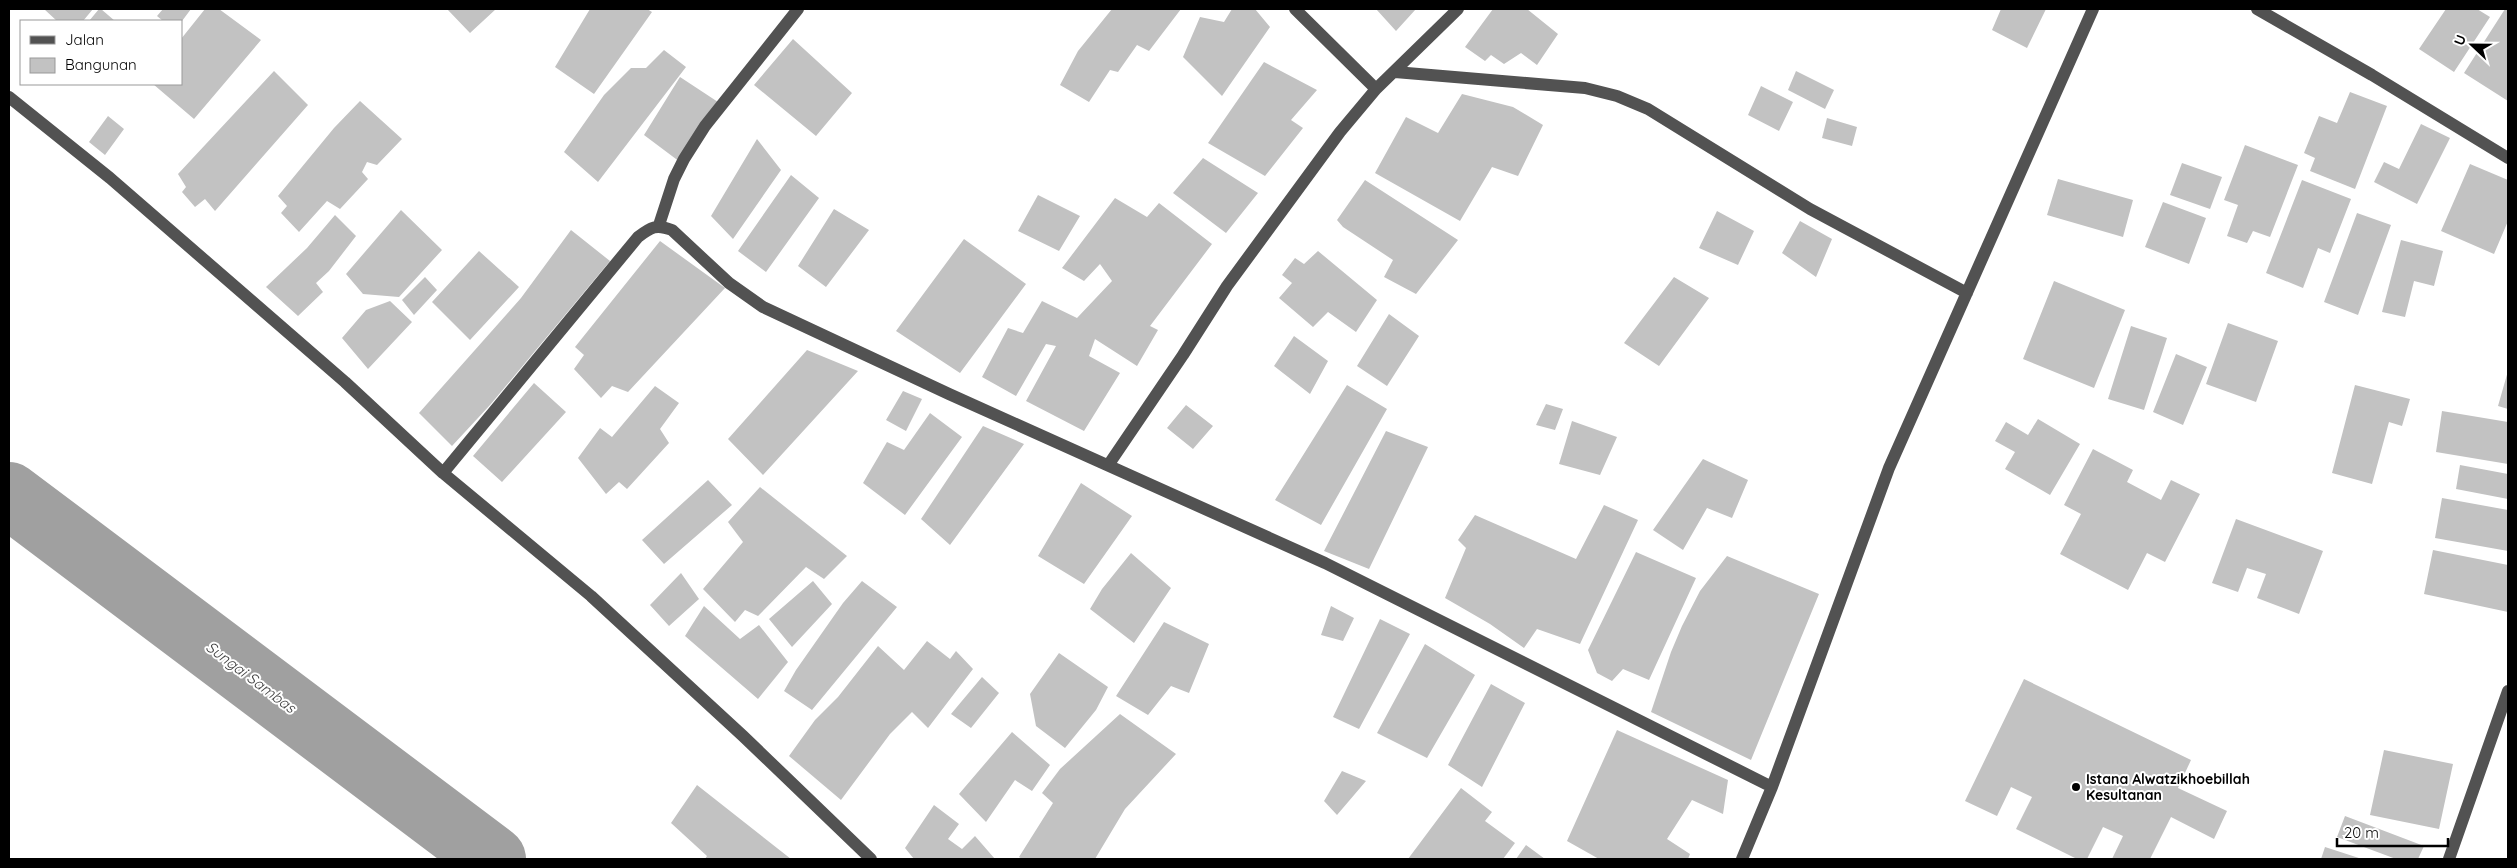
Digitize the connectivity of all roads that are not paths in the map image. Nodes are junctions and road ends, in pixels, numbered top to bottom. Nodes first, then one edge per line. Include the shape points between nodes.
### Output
1 (798, 9) edge
2 (1295, 9) edge
3 (1458, 9) edge
4 (2093, 9) edge
5 (2257, 9) edge
6 (1395, 72) junction
7 (1376, 89) junction
8 (9, 97) edge
9 (2508, 158) edge
10 (660, 225) junction
11 (1966, 293) junction
12 (1109, 464) junction
13 (443, 473) junction
14 (2508, 691) edge
15 (1772, 787) junction
16 (871, 859) edge
17 (1742, 859) edge
18 (2450, 859) edge

1 - 10 street via 705,126 689,151 674,179
2 - 7 street
3 - 6 street
4 - 11 street
5 - 9 street
6 - 7 street
6 - 11 street via 1586,88 1617,96 1648,109 1810,210
7 - 12 street via 1340,132 1227,286
8 - 13 street via 110,178 345,382
10 - 12 street via 672,230 729,283 763,307
10 - 13 street via 638,237
11 - 15 street via 1889,468
12 - 15 street via 1325,563
13 - 16 street via 591,596
14 - 18 street
15 - 17 street

